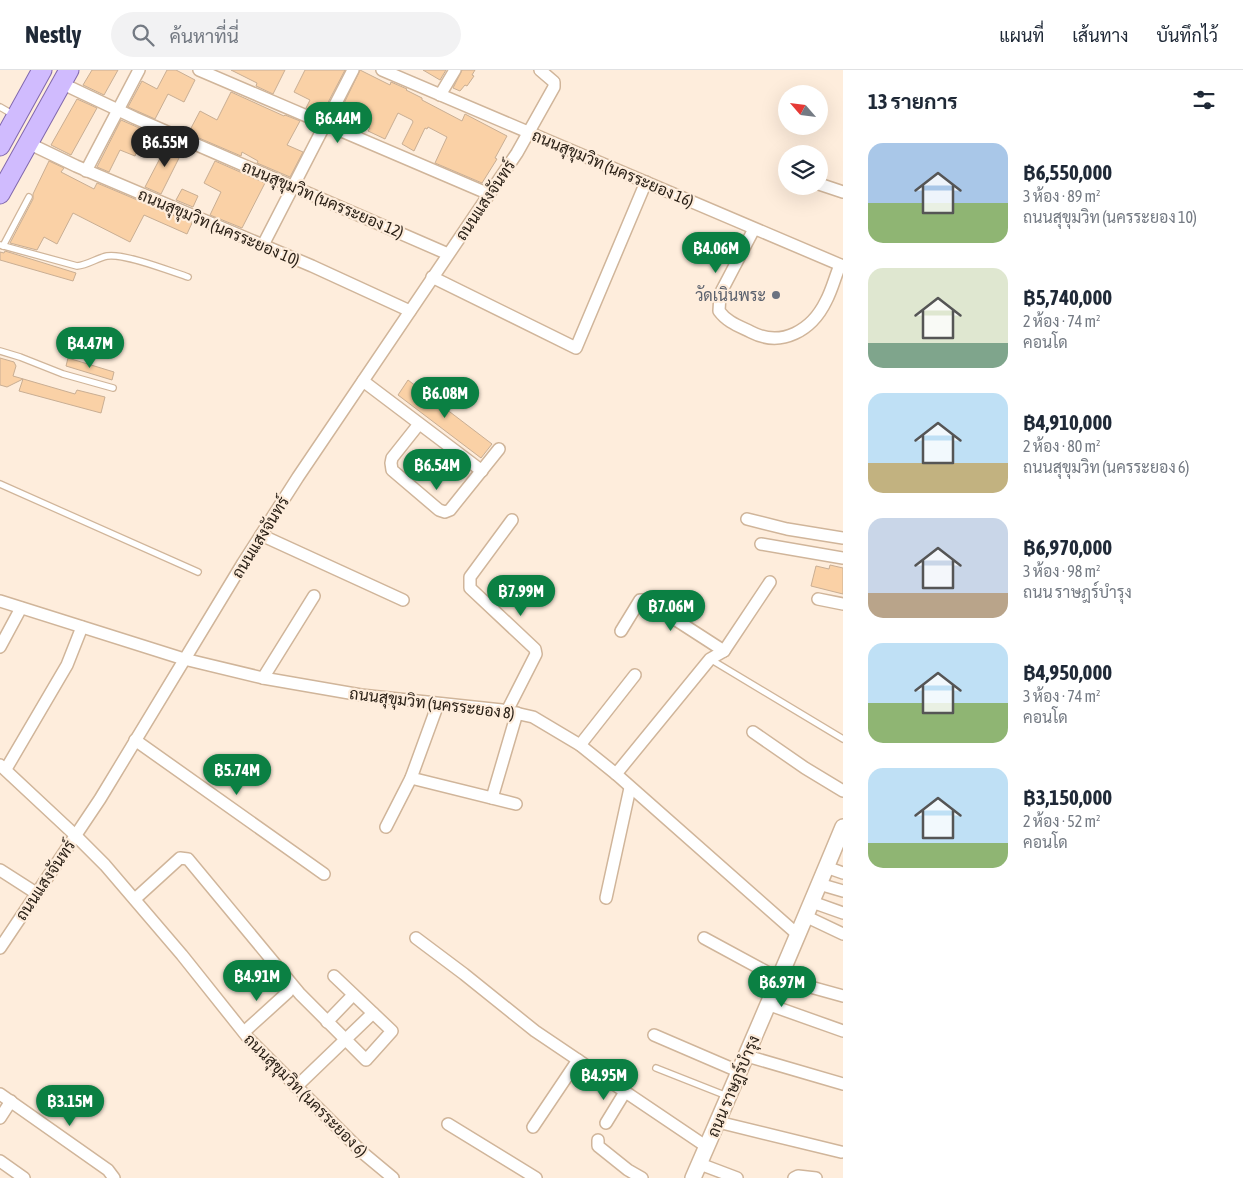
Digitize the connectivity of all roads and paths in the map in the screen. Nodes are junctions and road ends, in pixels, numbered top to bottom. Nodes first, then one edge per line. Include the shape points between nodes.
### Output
1 (42, 70) edge
2 (139, 70) edge
3 (199, 70) edge
4 (353, 70) edge
5 (382, 70) edge
6 (455, 70) edge
7 (540, 70) edge
8 (65, 77) edge
9 (440, 95) junction
10 (0, 107) edge
11 (117, 110) junction
12 (16, 116) junction
13 (326, 125) junction
14 (528, 132) junction
15 (28, 143) junction
16 (0, 146) edge
17 (86, 171) junction
18 (646, 182) junction
19 (294, 187) junction
20 (828, 187) edge
21 (843, 192) edge
22 (0, 194) edge
23 (488, 194) junction
24 (29, 197) dead end
25 (754, 229) junction
26 (1, 245) edge
27 (263, 245) junction
28 (448, 254) junction
29 (841, 266) edge
30 (188, 277) dead end
31 (432, 277) junction
32 (410, 311) junction
33 (0, 351) edge
34 (363, 381) junction
35 (113, 388) dead end
36 (419, 424) junction
37 (499, 449) dead end
38 (482, 471) junction
39 (0, 484) edge
40 (747, 518) dead end
41 (512, 520) dead end
42 (261, 535) junction
43 (843, 538) edge
44 (761, 544) dead end
45 (843, 558) edge
46 (198, 572) dead end
47 (770, 582) dead end
48 (314, 596) dead end
49 (818, 599) dead end
50 (403, 600) dead end
51 (0, 601) edge
52 (843, 604) edge
53 (21, 608) junction
54 (82, 628) junction
55 (621, 631) dead end
56 (0, 647) edge
57 (724, 651) junction
58 (184, 659) junction
59 (710, 659) junction
60 (635, 675) dead end
61 (263, 678) junction
62 (438, 704) junction
63 (512, 712) junction
64 (753, 732) dead end
65 (843, 739) edge
66 (135, 740) junction
67 (580, 745) junction
68 (3, 767) edge
69 (616, 774) junction
70 (411, 778) junction
71 (630, 788) junction
72 (843, 791) edge
73 (492, 798) junction
74 (516, 804) dead end
75 (386, 827) dead end
76 (843, 827) edge
77 (75, 835) junction
78 (826, 867) junction
79 (0, 870) edge
80 (843, 873) edge
81 (324, 874) dead end
82 (819, 884) junction
83 (843, 891) edge
84 (36, 893) junction
85 (606, 898) dead end
86 (135, 899) junction
87 (808, 909) junction
88 (843, 913) edge
89 (798, 934) junction
90 (843, 934) edge
91 (416, 938) dead end
92 (704, 938) dead end
93 (0, 948) edge
94 (334, 976) dead end
95 (778, 978) junction
96 (288, 992) dead end
97 (353, 995) junction
98 (843, 996) edge
99 (767, 1004) junction
100 (373, 1013) junction
101 (327, 1022) junction
102 (843, 1031) edge
103 (244, 1032) junction
104 (654, 1036) dead end
105 (346, 1040) junction
106 (747, 1056) junction
107 (578, 1060) junction
108 (656, 1068) dead end
109 (740, 1072) junction
110 (843, 1084) edge
111 (296, 1087) junction
112 (625, 1092) junction
113 (0, 1094) edge
114 (729, 1097) junction
115 (11, 1101) junction
116 (0, 1118) edge
117 (718, 1122) junction
118 (606, 1123) dead end
119 (448, 1124) dead end
120 (534, 1127) dead end
121 (598, 1140) dead end
122 (707, 1147) junction
123 (841, 1152) dead end
124 (0, 1161) edge
125 (700, 1164) junction
126 (24, 1178) edge
127 (114, 1178) edge
128 (393, 1178) edge
129 (536, 1178) edge
130 (642, 1178) edge
131 (693, 1178) edge
132 (736, 1178) edge
133 (794, 1178) edge
134 (816, 1178) edge

1 - 12 main road
2 - 11 street
3 - 13 street
4 - 13 street
5 - 9 street, ถนนสุขุมวิท (นครระยอง 16)
6 - 9 street
7 - 14 street, ถนนแสงจันทร์ via 554,82 554,87
8 - 11 street, ถนนสุขุมวิท (นครระยอง 12)
8 - 15 main road
9 - 14 street, ถนนสุขุมวิท (นครระยอง 16)
10 - 12 lane
11 - 17 street
11 - 19 street, ถนนสุขุมวิท (นครระยอง 12)
12 - 16 main road
13 - 19 street
13 - 23 street
14 - 18 street, ถนนสุขุมวิท (นครระยอง 16)
14 - 23 street, ถนนแสงจันทร์
15 - 17 street, ถนนสุขุมวิท (นครระยอง 10)
15 - 22 main road
17 - 27 street, ถนนสุขุมวิท (นครระยอง 10)
18 - 25 street, ถนนสุขุมวิท (นครระยอง 16)
18 - 31 street via 576,348
19 - 27 street
19 - 28 street, ถนนสุขุมวิท (นครระยอง 12)
20 - 21 street
23 - 28 street, ถนนแสงจันทร์
24 - 26 lane
25 - 29 street, ถนนสุขุมวิท (นครระยอง 16)
25 - 29 street via 720,294 719,311 725,319 760,337 780,339 815,320 827,301
26 - 30 lane via 77,266 107,256 119,256
27 - 32 street, ถนนสุขุมวิท (นครระยอง 10)
28 - 31 street, ถนนแสงจันทร์
31 - 32 street, ถนนแสงจันทร์
32 - 34 street, ถนนแสงจันทร์
33 - 35 lane
34 - 36 street
34 - 42 street, ถนนแสงจันทร์
36 - 38 street
36 - 38 street via 392,458 392,470 439,510 450,510
37 - 38 street
39 - 46 lane
40 - 43 street via 787,529
41 - 63 street via 470,577 469,583 470,588 535,649 536,654
42 - 50 street
42 - 58 street, ถนนแสงจันทร์
44 - 45 street
47 - 57 street
48 - 61 street
49 - 52 street
51 - 53 street, ถนนสุขุมวิท (นครระยอง 8)
53 - 54 street, ถนนสุขุมวิท (นครระยอง 8)
53 - 56 street
54 - 58 street, ถนนสุขุมวิท (นครระยอง 8)
54 - 68 street via 67,665
55 - 57 street via 640,600 645,600
57 - 59 street
58 - 61 street, ถนนสุขุมวิท (นครระยอง 8)
58 - 66 street, ถนนแสงจันทร์
59 - 65 lane
59 - 69 street
60 - 67 street
61 - 62 street, ถนนสุขุมวิท (นครระยอง 8)
62 - 63 street, ถนนสุขุมวิท (นครระยอง 8)
62 - 70 street
63 - 67 street, ถนนสุขุมวิท (นครระยอง 8) via 533,717
63 - 73 street
64 - 72 street
66 - 77 street, ถนนแสงจันทร์
66 - 81 street
67 - 69 street, ถนนสุขุมวิท (นครระยอง 8)
68 - 77 street, ถนนสุขุมวิท (นครระยอง 6)
69 - 71 street, ถนนสุขุมวิท (นครระยอง 8)
70 - 73 street
70 - 75 street
71 - 85 street
71 - 89 street, ถนนสุขุมวิท (นครระยอง 8)
73 - 74 street
76 - 78 street, ถนน ราษฎร์บำรุง
77 - 84 street, ถนนแสงจันทร์
77 - 86 street, ถนนสุขุมวิท (นครระยอง 6)
78 - 80 street
78 - 82 street, ถนน ราษฎร์บำรุง
79 - 84 street
82 - 83 street
82 - 87 street, ถนน ราษฎร์บำรุง
84 - 93 street, ถนนแสงจันทร์
86 - 101 street via 180,858 188,859
86 - 103 street, ถนนสุขุมวิท (นครระยอง 6)
87 - 88 street
87 - 89 street, ถนน ราษฎร์บำรุง
87 - 90 street
89 - 95 street, ถนน ราษฎร์บำรุง
91 - 107 street
92 - 95 street
94 - 97 street
95 - 98 street
95 - 99 street, ถนน ราษฎร์บำรุง
96 - 103 street
97 - 100 street
97 - 101 street
99 - 102 street
99 - 106 street, ถนน ราษฎร์บำรุง
100 - 105 street
100 - 105 street via 392,1032 366,1060
101 - 105 street
103 - 111 street, ถนนสุขุมวิท (นครระยอง 6)
104 - 109 street
105 - 111 street
106 - 109 street, ถนน ราษฎร์บำรุง
106 - 110 street
107 - 112 street
107 - 120 street
108 - 114 lane
109 - 114 street, ถนน ราษฎร์บำรุง
111 - 128 street, ถนนสุขุมวิท (นครระยอง 6) via 362,1154
112 - 118 street
112 - 122 street
113 - 115 street
114 - 117 street, ถนน ราษฎร์บำรุง
115 - 116 street
115 - 127 street via 108,1170
117 - 122 street, ถนน ราษฎร์บำรุง
117 - 123 street
119 - 129 street
121 - 130 street via 598,1146
122 - 125 street, ถนน ราษฎร์บำรุง
124 - 126 street
125 - 131 street, ถนน ราษฎร์บำรุง
125 - 132 street
133 - 134 street

